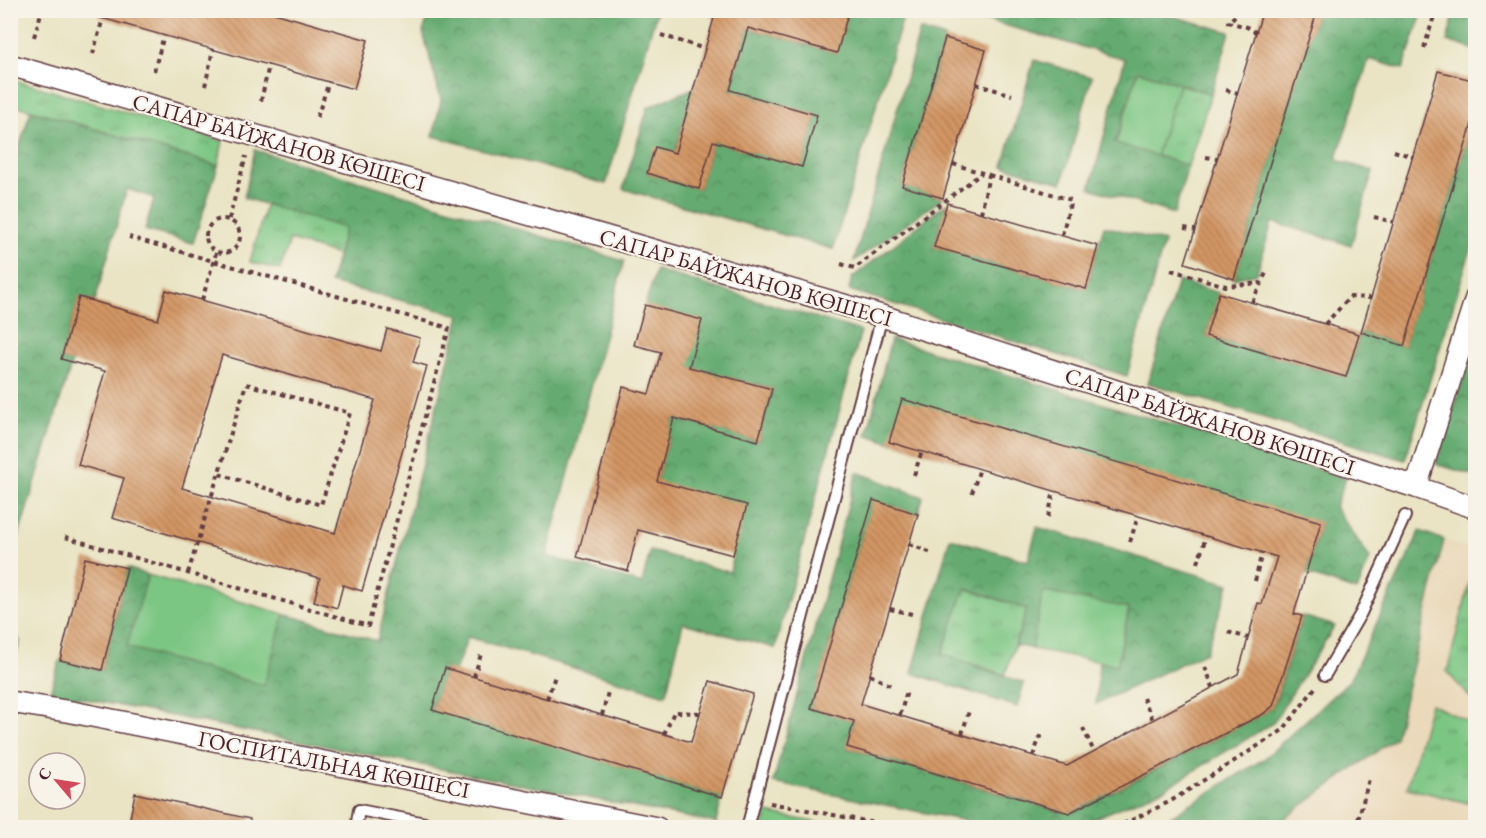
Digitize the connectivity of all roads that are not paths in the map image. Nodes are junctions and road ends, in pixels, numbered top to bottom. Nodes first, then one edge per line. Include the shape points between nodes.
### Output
1 (10, 65) edge
2 (1476, 298) edge
3 (882, 316) junction
4 (1416, 487) junction
5 (1476, 508) edge
6 (1405, 516) dead end
7 (1325, 675) road end
8 (10, 702) edge
9 (603, 823) edge
10 (356, 828) edge
11 (451, 828) edge
12 (657, 828) edge
13 (747, 828) edge

1 - 3 street, САПАР БАЙЖАНОВ КӨШЕСІ
2 - 4 street
3 - 4 street, САПАР БАЙЖАНОВ КӨШЕСІ
3 - 13 lane
4 - 5 street, САПАР БАЙЖАНОВ КӨШЕСІ
6 - 7 lane via 1361,613
8 - 9 street, ГОСПИТАЛЬНАЯ КӨШЕСІ
9 - 12 street, ГОСПИТАЛЬНАЯ КӨШЕСІ
10 - 11 lane via 359,810

